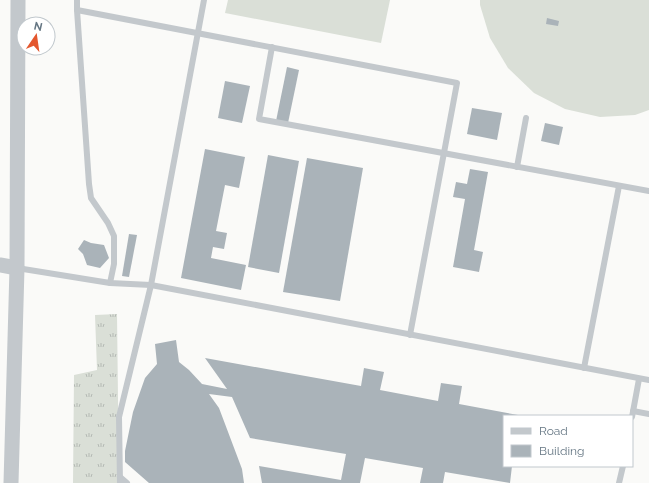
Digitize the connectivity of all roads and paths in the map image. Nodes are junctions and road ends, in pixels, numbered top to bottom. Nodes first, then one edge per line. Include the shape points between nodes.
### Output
1 (18, 0) edge
2 (77, 0) edge
3 (204, 0) edge
4 (77, 10) junction
5 (198, 33) junction
6 (272, 47) junction
7 (526, 118) dead end
8 (443, 153) junction
9 (517, 167) junction
10 (619, 186) junction
11 (649, 191) edge
12 (0, 265) edge
13 (17, 268) junction
14 (110, 283) junction
15 (151, 285) junction
16 (410, 335) junction
17 (584, 368) junction
18 (639, 379) junction
19 (649, 380) edge
20 (633, 414) edge
21 (649, 414) edge
22 (623, 467) edge
23 (120, 480) edge
24 (11, 483) edge
25 (127, 483) edge
26 (619, 483) edge

1 - 13 street
2 - 4 lane
3 - 5 lane
4 - 5 lane
4 - 14 lane via 89,184 92,198 114,236 114,264
5 - 6 lane
5 - 15 lane
6 - 8 lane via 259,119
6 - 8 lane via 457,82
7 - 9 lane
8 - 9 lane
8 - 16 lane
9 - 10 lane
10 - 11 lane
10 - 17 lane
12 - 13 street
13 - 14 lane
13 - 24 street
14 - 15 lane
15 - 16 lane
15 - 23 lane via 120,417
16 - 17 lane
17 - 18 lane
18 - 19 lane
18 - 20 lane
20 - 21 lane
22 - 26 lane
23 - 25 lane

